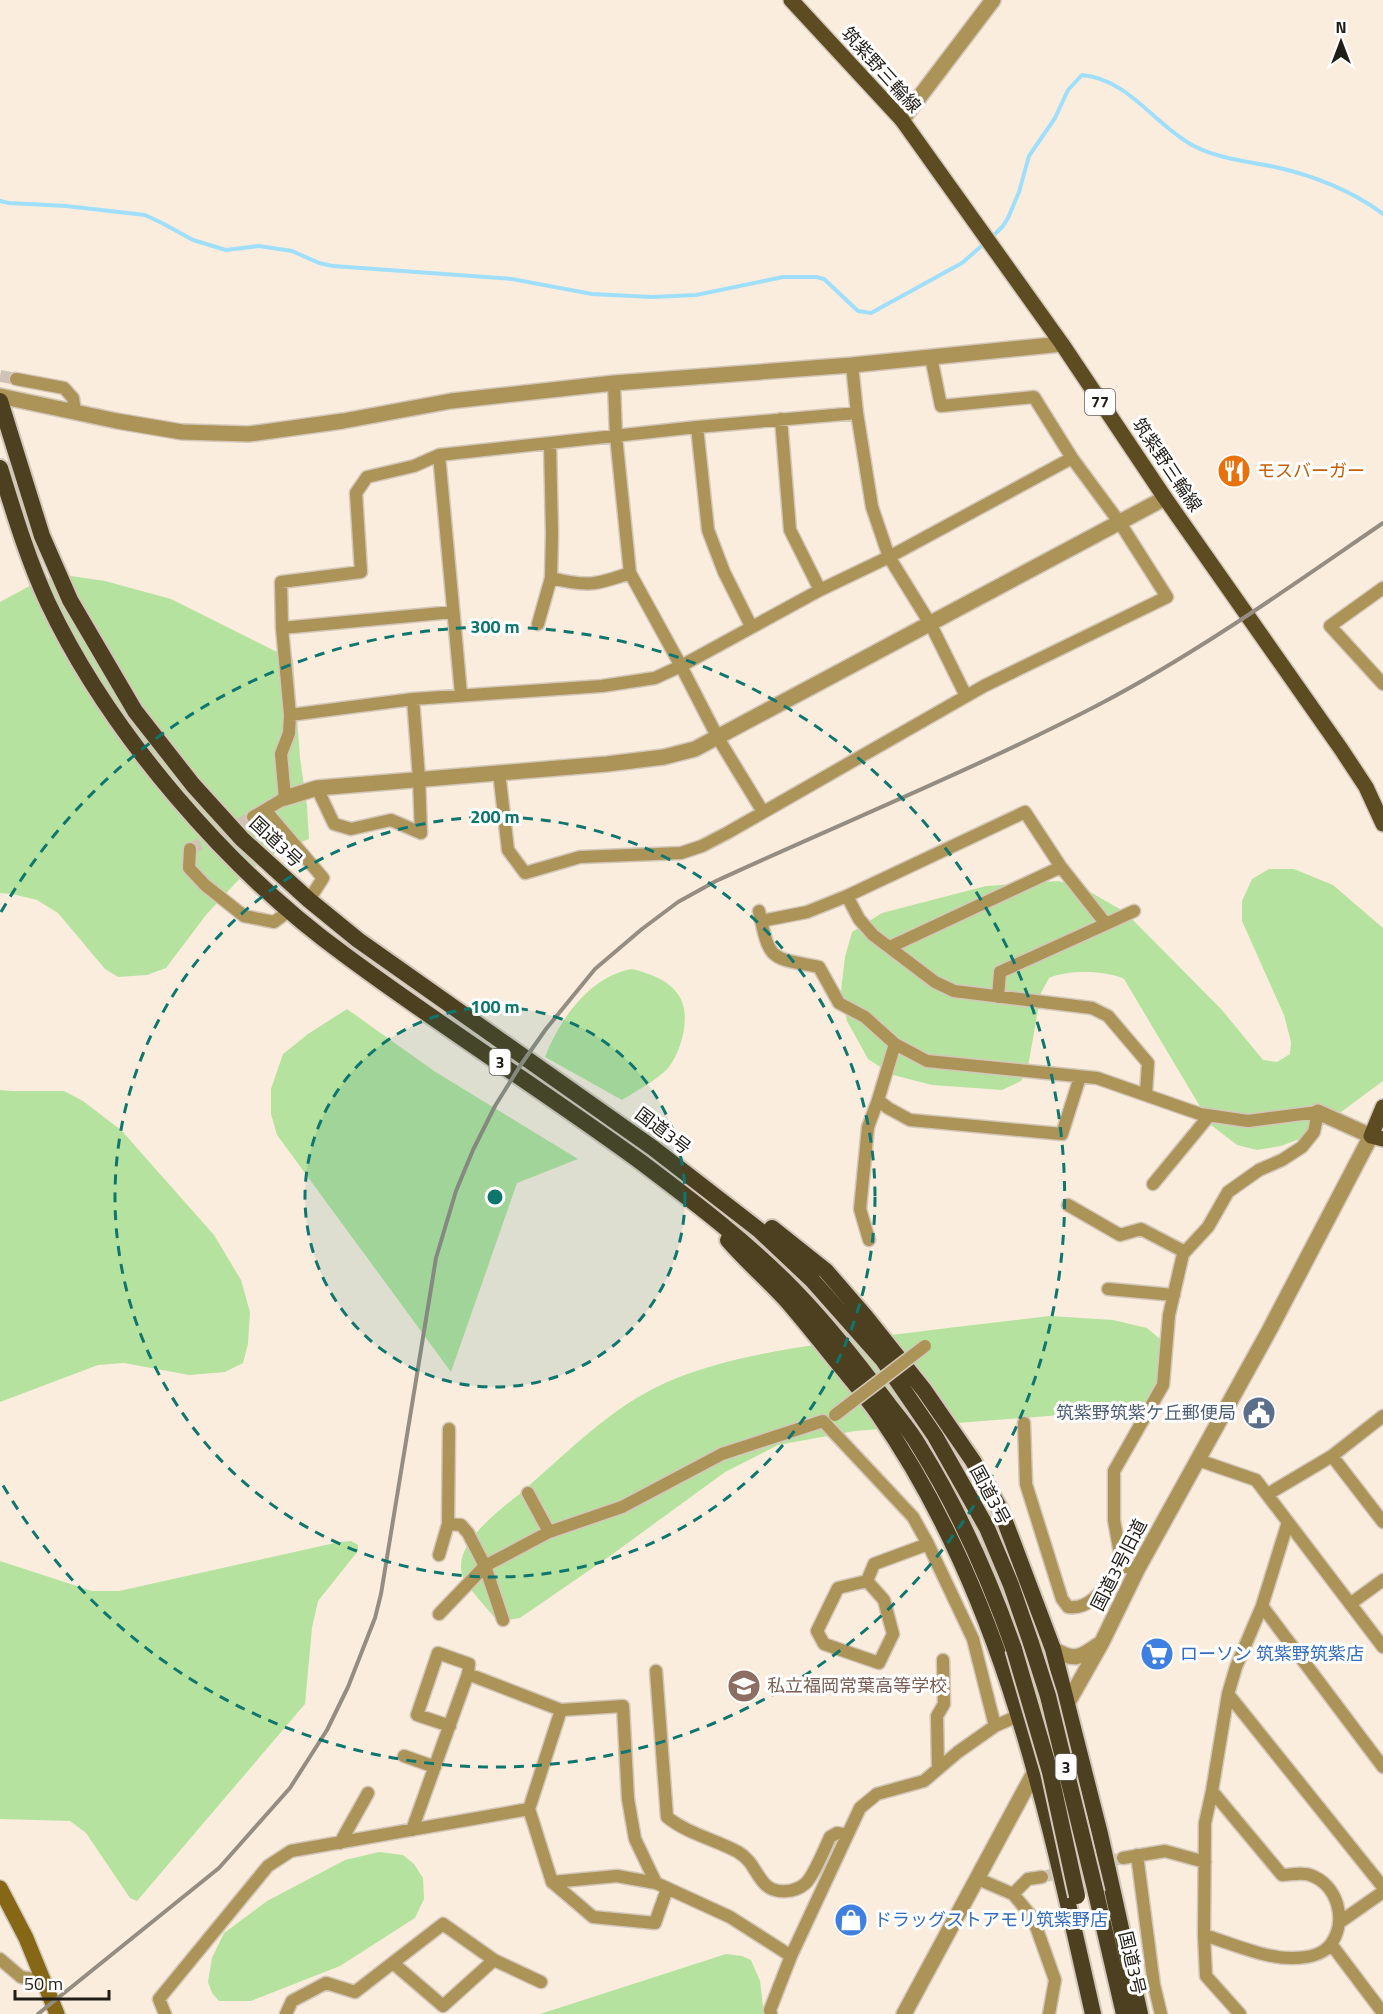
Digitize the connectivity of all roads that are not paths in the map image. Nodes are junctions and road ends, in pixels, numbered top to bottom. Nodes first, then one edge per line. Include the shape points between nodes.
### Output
1 (790, 0) edge
2 (993, 0) edge
3 (902, 120) junction
4 (1062, 344) junction
5 (931, 357) junction
6 (852, 365) junction
7 (16, 379) tunnel mouth
8 (614, 383) junction
9 (0, 398) edge
10 (75, 412) junction
11 (857, 412) junction
12 (781, 419) junction
13 (697, 427) junction
14 (616, 436) junction
15 (550, 443) junction
16 (439, 455) junction
17 (1072, 458) junction
18 (0, 468) edge
19 (1165, 498) junction
20 (1120, 524) junction
21 (890, 557) junction
22 (630, 573) junction
23 (551, 578) junction
24 (1383, 588) edge
25 (820, 590) junction
26 (453, 612) junction
27 (538, 624) dead end
28 (931, 625) junction
29 (751, 626) junction
30 (282, 628) junction
31 (681, 666) junction
32 (1383, 684) edge
33 (461, 694) junction
34 (966, 696) junction
35 (412, 699) junction
36 (290, 715) junction
37 (718, 738) junction
38 (499, 772) junction
39 (419, 778) junction
40 (317, 788) junction
41 (285, 798) junction
42 (265, 810) junction
43 (763, 812) junction
44 (253, 817) tunnel mouth
45 (1383, 824) edge
46 (190, 849) dead end
47 (1061, 867) junction
48 (847, 896) junction
49 (309, 900) junction
50 (289, 911) junction
51 (1134, 911) dead end
52 (1106, 924) junction
53 (890, 947) junction
54 (998, 997) junction
55 (895, 1044) junction
56 (1080, 1077) junction
57 (1146, 1094) junction
58 (878, 1100) junction
59 (1383, 1107) edge
60 (1318, 1112) junction
61 (1209, 1116) junction
62 (1377, 1137) edge
63 (682, 1171) junction
64 (1153, 1184) dead end
65 (694, 1201) junction
66 (1068, 1205) dead end
67 (869, 1240) dead end
68 (1185, 1252) junction
69 (1108, 1289) dead end
70 (1174, 1295) junction
71 (926, 1346) dead end
72 (1383, 1416) edge
73 (823, 1421) junction
74 (1024, 1423) dead end
75 (449, 1429) dead end
76 (1332, 1456) junction
77 (1198, 1460) junction
78 (528, 1493) dead end
79 (1268, 1494) junction
80 (1382, 1519) edge
81 (1288, 1522) junction
82 (448, 1524) junction
83 (549, 1532) junction
84 (928, 1544) junction
85 (439, 1555) dead end
86 (1122, 1565) junction
87 (485, 1566) junction
88 (1137, 1570) junction
89 (1383, 1580) edge
90 (867, 1581) junction
91 (1350, 1604) junction
92 (1262, 1606) junction
93 (439, 1614) dead end
94 (503, 1620) dead end
95 (1102, 1642) junction
96 (1383, 1647) edge
97 (1053, 1649) junction
98 (943, 1660) dead end
99 (656, 1671) dead end
100 (468, 1674) junction
101 (1228, 1694) junction
102 (1067, 1704) junction
103 (561, 1710) junction
104 (1020, 1715) junction
105 (450, 1726) junction
106 (995, 1726) junction
107 (404, 1756) dead end
108 (435, 1767) junction
109 (1383, 1767) edge
110 (938, 1769) junction
111 (1034, 1773) junction
112 (1212, 1791) junction
113 (368, 1793) dead end
114 (529, 1809) junction
115 (412, 1830) junction
116 (847, 1835) junction
117 (340, 1843) junction
118 (1137, 1855) junction
119 (1123, 1858) tunnel mouth
120 (1205, 1862) junction
121 (1042, 1877) tunnel mouth
122 (978, 1880) junction
123 (552, 1882) junction
124 (656, 1883) junction
125 (1383, 1887) edge
126 (0, 1888) edge
127 (667, 1889) junction
128 (1383, 1892) edge
129 (1013, 1894) junction
130 (1340, 1922) junction
131 (1204, 1935) junction
132 (1331, 1944) junction
133 (791, 1956) junction
134 (0, 1959) edge
135 (494, 1960) junction
136 (393, 1963) junction
137 (44, 1981) junction
138 (541, 1982) dead end
139 (1383, 2013) edge
140 (57, 2014) edge
141 (165, 2014) edge
142 (286, 2014) edge
143 (771, 2014) edge
144 (904, 2014) edge
145 (1049, 2014) edge
146 (1093, 2014) edge
147 (1104, 2014) edge
148 (1124, 2014) edge
149 (1140, 2014) edge
150 (1161, 2014) edge
151 (1240, 2014) edge

1 - 3 main road, 筑紫野三輪線 / 77
2 - 3 street
3 - 4 main road, 筑紫野三輪線 / 77
4 - 5 street
4 - 19 main road, 筑紫野三輪線 / 77
5 - 6 street
5 - 17 street via 941,406 1034,397
6 - 8 street
6 - 11 street
7 - 10 street via 64,388 73,398
8 - 10 street via 451,401 249,434 182,432
8 - 14 street
9 - 10 street
9 - 49 highway, 国道3号 / 3 via 42,536 70,600 129,702 207,801
11 - 12 street
11 - 21 street via 872,507
12 - 13 street
12 - 25 street via 790,530
13 - 14 street
13 - 29 street via 708,530
14 - 15 street
14 - 22 street
15 - 16 street
15 - 23 street
16 - 26 street
16 - 30 street via 414,466 367,477 356,493 361,572 281,582
17 - 20 street
17 - 21 street
18 - 50 highway, 国道3号 / 3 via 23,542 48,603 117,721 220,844
19 - 20 street
19 - 45 main road, 筑紫野三輪線 / 77 via 1341,749 1366,787
20 - 28 street
20 - 34 street via 1167,597
21 - 25 street
21 - 28 street
22 - 23 street via 602,583 578,585
22 - 31 street
23 - 27 street
24 - 32 street via 1330,626
25 - 29 street
26 - 30 street
26 - 33 street
28 - 34 street
28 - 37 street
29 - 31 street
30 - 36 street
31 - 33 street via 654,678 602,686
31 - 37 street
33 - 35 street
34 - 43 street
35 - 36 street
35 - 39 street
36 - 41 street via 289,733 281,754
37 - 38 street via 664,758
37 - 43 street
38 - 39 street
38 - 43 street via 508,850 525,873 580,857 681,853 702,846
39 - 40 street
39 - 40 street via 421,833 391,820 351,829 334,824
40 - 41 street
41 - 42 street
42 - 44 street
42 - 49 street via 323,878
46 - 50 street via 189,868 244,916 274,922
47 - 48 street via 1025,812
47 - 52 street
47 - 53 street
48 - 53 street via 859,919
48 - 55 street via 807,912 760,916 768,947 778,959 819,967 840,1004 865,1017
49 - 63 highway, 国道3号 / 3 via 358,940
50 - 65 highway, 国道3号 / 3 via 344,955
51 - 52 street
52 - 54 street via 1000,972
53 - 54 street via 935,982 954,991
54 - 57 street via 1092,1008 1108,1016 1148,1063
55 - 56 street via 927,1061
55 - 58 street
56 - 57 street via 1097,1078
56 - 58 street via 1062,1134 910,1120
57 - 61 street
58 - 67 street via 868,1127 860,1209
59 - 62 main road
60 - 61 street via 1248,1121
60 - 62 street
60 - 68 street via 1314,1132 1302,1148 1258,1170 1228,1192 1208,1227
61 - 64 street
62 - 77 street, 国道3号旧道
63 - 97 highway via 768,1225 826,1271 924,1390 1001,1510
63 - 148 highway, 国道3号 / 3, bridge via 774,1244 812,1280 883,1360 935,1436 987,1528 1011,1585 1048,1696
65 - 104 highway via 745,1260 787,1300 885,1424 930,1495 963,1564 984,1610
65 - 147 highway, 国道3号 / 3, bridge via 795,1292 865,1373 918,1444 969,1537 1014,1649 1050,1772
66 - 68 street via 1120,1235 1141,1229
68 - 70 street
69 - 70 street
70 - 86 street via 1162,1385 1114,1471 1114,1520
71 - 73 street, bridge
72 - 76 street
73 - 83 street via 722,1454 622,1507
73 - 84 street via 913,1518
74 - 86 street via 1026,1484 1062,1599 1068,1607 1088,1604
75 - 82 street
76 - 79 street
76 - 80 street
77 - 79 street via 1256,1480
77 - 88 street, 国道3号旧道
78 - 83 street
79 - 81 street
81 - 91 street
81 - 92 street
82 - 85 street
82 - 87 street via 461,1525
83 - 87 street
84 - 90 street via 874,1564
84 - 106 street via 973,1639
86 - 88 street
87 - 93 street
87 - 94 street
88 - 95 street, 国道3号旧道
89 - 91 street
90 - 90 street via 884,1600 893,1634 879,1663 825,1644 817,1631 838,1588
91 - 96 street
92 - 101 street
92 - 109 street
95 - 97 street via 1084,1655 1067,1657
95 - 102 street, 国道3号旧道
97 - 102 highway
98 - 110 street via 944,1704 937,1716
99 - 116 street via 667,1816 681,1827 739,1853 752,1863 768,1887 785,1892 806,1882 830,1837 837,1833
100 - 103 street
100 - 105 street
100 - 105 street via 469,1664 438,1653 417,1715
101 - 112 street
101 - 125 street
102 - 111 street, 国道3号旧道
102 - 149 highway
103 - 114 street
103 - 124 street via 623,1706 634,1839
104 - 106 street
104 - 111 highway
105 - 108 street
106 - 110 street
107 - 108 street
108 - 115 street
110 - 116 street via 924,1781 877,1794 860,1808
111 - 122 street, 国道3号旧道
111 - 146 highway
112 - 120 street via 1204,1823
112 - 130 street via 1282,1875 1308,1874 1327,1884 1339,1909
113 - 117 street
114 - 115 street
114 - 123 street
115 - 117 street
116 - 133 street
117 - 141 street via 291,1851 268,1866 159,1999
118 - 119 street
118 - 120 street via 1165,1851
118 - 150 street
120 - 131 street
121 - 129 street via 1028,1879
122 - 129 street
122 - 144 street, 国道3号旧道
123 - 124 street via 617,1876
123 - 127 street via 593,1917 655,1923
124 - 127 street
126 - 137 main road
127 - 133 street via 730,1917
128 - 130 street
129 - 145 street via 1033,1918 1055,1980
130 - 132 street
131 - 132 street via 1275,1957 1319,1954
131 - 151 street via 1206,1976
132 - 139 street
133 - 143 street
134 - 137 street via 21,1977
135 - 136 street via 443,1924
135 - 136 street via 443,2006
135 - 138 street
136 - 142 street via 355,1992 326,1983 292,2001
137 - 140 main road

